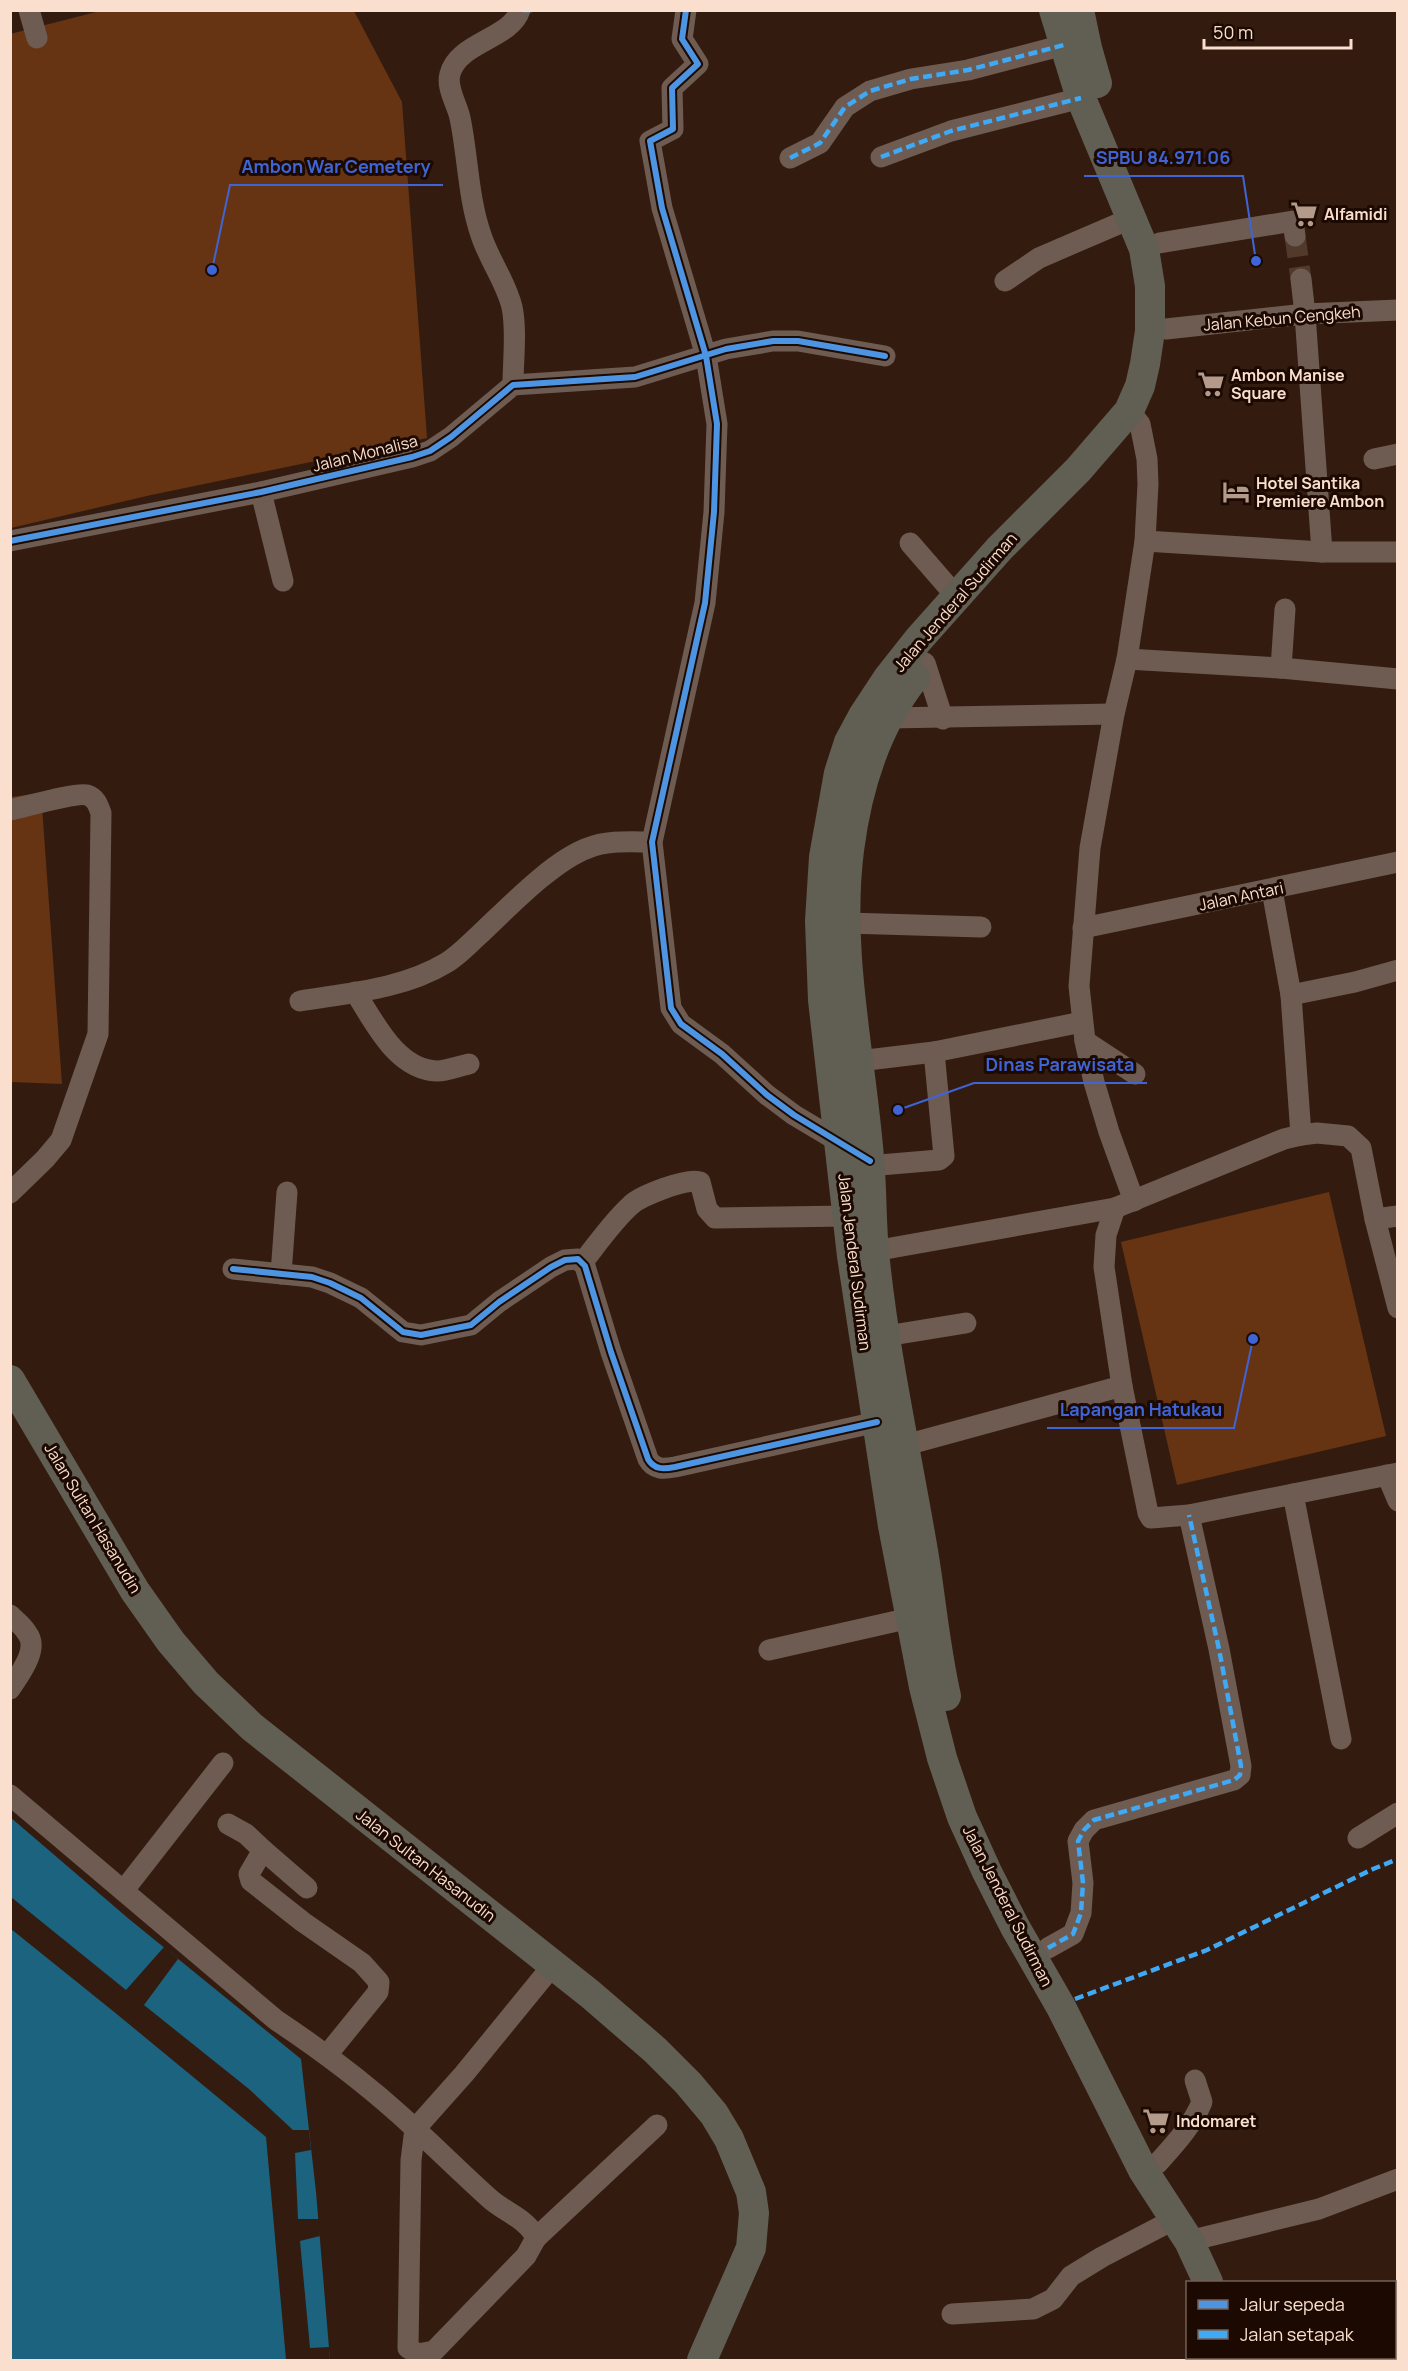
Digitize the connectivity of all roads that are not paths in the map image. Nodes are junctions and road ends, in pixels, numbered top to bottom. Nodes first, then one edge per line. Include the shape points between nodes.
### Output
1 (29, 10) edge
2 (521, 10) edge
3 (532, 10) edge
4 (686, 10) edge
5 (1054, 10) edge
6 (1080, 10) edge
7 (37, 38) dead end
8 (1064, 45) junction
9 (1081, 98) junction
10 (881, 157) dead end
11 (790, 158) dead end
12 (1132, 218) junction
13 (1295, 236) tunnel mouth
14 (1159, 243) junction
15 (1301, 279) tunnel mouth
16 (1005, 281) dead end
17 (1398, 310) edge
18 (1305, 314) junction
19 (1166, 329) junction
20 (706, 356) junction
21 (885, 356) dead end
22 (513, 385) junction
23 (1134, 418) junction
24 (1398, 454) edge
25 (1374, 459) dead end
26 (261, 492) junction
27 (10, 541) edge
28 (1145, 541) junction
29 (910, 543) dead end
30 (1322, 552) junction
31 (1398, 552) edge
32 (283, 581) dead end
33 (956, 596) junction
34 (1285, 609) dead end
35 (1127, 659) junction
36 (925, 663) junction
37 (1281, 669) junction
38 (1398, 679) edge
39 (1114, 714) junction
40 (888, 718) junction
41 (944, 719) junction
42 (10, 810) edge
43 (652, 842) junction
44 (1398, 862) edge
45 (1272, 890) junction
46 (847, 923) junction
47 (981, 927) dead end
48 (1083, 928) junction
49 (1398, 970) edge
50 (355, 992) junction
51 (1291, 995) junction
52 (300, 1001) dead end
53 (1084, 1032) junction
54 (934, 1052) junction
55 (860, 1061) junction
56 (469, 1064) dead end
57 (1135, 1074) dead end
58 (1301, 1135) junction
59 (856, 1159) junction
60 (287, 1192) dead end
61 (10, 1193) edge
62 (1124, 1204) junction
63 (848, 1216) junction
64 (1398, 1216) edge
65 (1375, 1219) junction
66 (874, 1251) junction
67 (583, 1262) junction
68 (233, 1269) dead end
69 (281, 1274) junction
70 (1398, 1308) edge
71 (966, 1323) dead end
72 (886, 1336) junction
73 (10, 1380) edge
74 (1122, 1386) junction
75 (877, 1422) junction
76 (892, 1449) junction
77 (1392, 1474) edge
78 (1293, 1494) junction
79 (1398, 1501) edge
80 (1189, 1515) junction
81 (10, 1616) edge
82 (910, 1618) junction
83 (769, 1650) dead end
84 (10, 1689) edge
85 (1341, 1739) dead end
86 (224, 1763) dead end
87 (10, 1795) edge
88 (1398, 1813) edge
89 (228, 1824) dead end
90 (1358, 1838) dead end
91 (263, 1850) junction
92 (307, 1888) dead end
93 (124, 1890) junction
94 (1040, 1952) junction
95 (553, 1965) junction
96 (327, 2055) junction
97 (1195, 2080) dead end
98 (657, 2125) dead end
99 (415, 2129) junction
100 (1158, 2164) junction
101 (1398, 2179) edge
102 (1189, 2233) junction
103 (536, 2238) junction
104 (1207, 2281) edge
105 (1225, 2281) edge
106 (952, 2314) dead end
107 (702, 2361) edge

1 - 7 street
2 - 3 street
2 - 22 street via 507,27 461,56 449,75 478,224 512,308
4 - 20 street via 682,39 698,64 672,88 674,129 650,141 662,208
5 - 8 highway, Jalan Jenderal Sudirman
6 - 14 highway, Jalan Jenderal Sudirman via 1098,87
8 - 9 highway, Jalan Jenderal Sudirman
8 - 11 street via 870,91 845,106 820,143
9 - 10 street via 951,131
9 - 12 highway, Jalan Jenderal Sudirman
12 - 16 street via 1039,258
12 - 23 highway, Jalan Jenderal Sudirman via 1144,249 1150,286 1150,331
13 - 14 street via 1293,221
14 - 19 highway, Jalan Jenderal Sudirman via 1167,282
15 - 18 street
17 - 18 street, Jalan Kebun Cengkeh
18 - 19 street, Jalan Kebun Cengkeh
18 - 30 street
19 - 23 highway, Jalan Jenderal Sudirman via 1154,391
20 - 21 street via 773,340
20 - 22 street via 622,380
20 - 43 street via 717,424 710,561 705,603
22 - 26 street, Jalan Monalisa via 430,451
23 - 28 street via 1147,459
23 - 33 highway, Jalan Jenderal Sudirman
23 - 36 highway, Jalan Jenderal Sudirman via 1110,461 988,587
24 - 25 street
26 - 27 street, Jalan Monalisa
26 - 32 street
28 - 30 street
28 - 35 street
29 - 33 street
30 - 31 street
33 - 59 highway, Jalan Jenderal Sudirman via 869,706 849,742 839,773 824,857 820,921 823,1000
34 - 37 street
35 - 37 street
35 - 39 street
36 - 40 highway, Jalan Jenderal Sudirman
36 - 41 street
37 - 38 street
39 - 41 street
39 - 48 street via 1090,848
40 - 41 street
40 - 46 highway, Jalan Jenderal Sudirman via 862,779 849,849
42 - 61 street via 81,794 93,798 101,813 98,1034 61,1140
43 - 50 street via 589,847 517,899 449,961 398,984
43 - 59 street via 674,1016 776,1102
44 - 45 street, Jalan Antari
45 - 48 street, Jalan Antari
45 - 51 street
46 - 47 street
46 - 55 highway, Jalan Jenderal Sudirman via 849,991
48 - 53 street via 1079,986
49 - 51 street
50 - 52 street
50 - 56 street via 399,1054 416,1067 438,1071
51 - 58 street
53 - 54 street
53 - 57 street
53 - 62 street
54 - 55 street
54 - 59 street via 944,1156 939,1160
55 - 59 highway, Jalan Jenderal Sudirman
58 - 62 street
58 - 65 street via 1339,1135 1355,1140 1363,1155
59 - 63 highway, Jalan Jenderal Sudirman
59 - 66 highway, Jalan Jenderal Sudirman
60 - 69 street
62 - 66 street via 1008,1229
62 - 74 street via 1106,1235 1104,1267
63 - 67 street via 715,1218 707,1209 700,1182 682,1182 632,1203
63 - 75 highway, Jalan Jenderal Sudirman
64 - 65 street
65 - 70 street
66 - 72 highway, Jalan Jenderal Sudirman
67 - 69 street via 572,1259 551,1267 471,1325 421,1335 403,1332 361,1298 330,1282
67 - 75 street via 648,1459 654,1466 675,1467
68 - 69 street
71 - 72 street
72 - 76 highway, Jalan Jenderal Sudirman
73 - 95 highway, Jalan Sultan Hasanudin via 135,1591 206,1683 252,1727
74 - 76 street
74 - 80 street via 1149,1516 1155,1519
75 - 76 highway, Jalan Jenderal Sudirman
76 - 82 highway, Jalan Jenderal Sudirman
76 - 94 highway, Jalan Jenderal Sudirman via 921,1542 943,1683 960,1755 979,1810
77 - 78 street
77 - 79 street
78 - 80 street
78 - 85 street
80 - 94 street via 1221,1660 1240,1775 1234,1780 1094,1820 1078,1841 1083,1883 1081,1913 1073,1934
81 - 84 street via 29,1634 31,1646
82 - 83 street
82 - 94 highway, Jalan Jenderal Sudirman via 942,1758 962,1817 987,1872
86 - 93 street
87 - 93 street
88 - 90 street
89 - 91 street
91 - 92 street
91 - 96 street via 249,1874 251,1881 362,1963 379,1982 378,1992
93 - 96 street via 276,2020
94 - 100 highway, Jalan Jenderal Sudirman via 1122,2089
94 - 102 highway, Jalan Jenderal Sudirman via 1143,2170
95 - 99 street
95 - 107 highway, Jalan Sultan Hasanudin via 655,2050 688,2083 729,2139 751,2192 754,2213 750,2248
96 - 99 street
97 - 100 street via 1202,2102 1197,2114
98 - 103 street
99 - 103 street via 491,2200 532,2228
99 - 103 street via 411,2160 408,2348 418,2354 434,2351 526,2256
100 - 102 highway, Jalan Jenderal Sudirman
101 - 102 street via 1319,2209
102 - 104 highway, Jalan Jenderal Sudirman
102 - 105 highway, Jalan Jenderal Sudirman
102 - 106 street via 1102,2256 1071,2276 1053,2299 1033,2309

